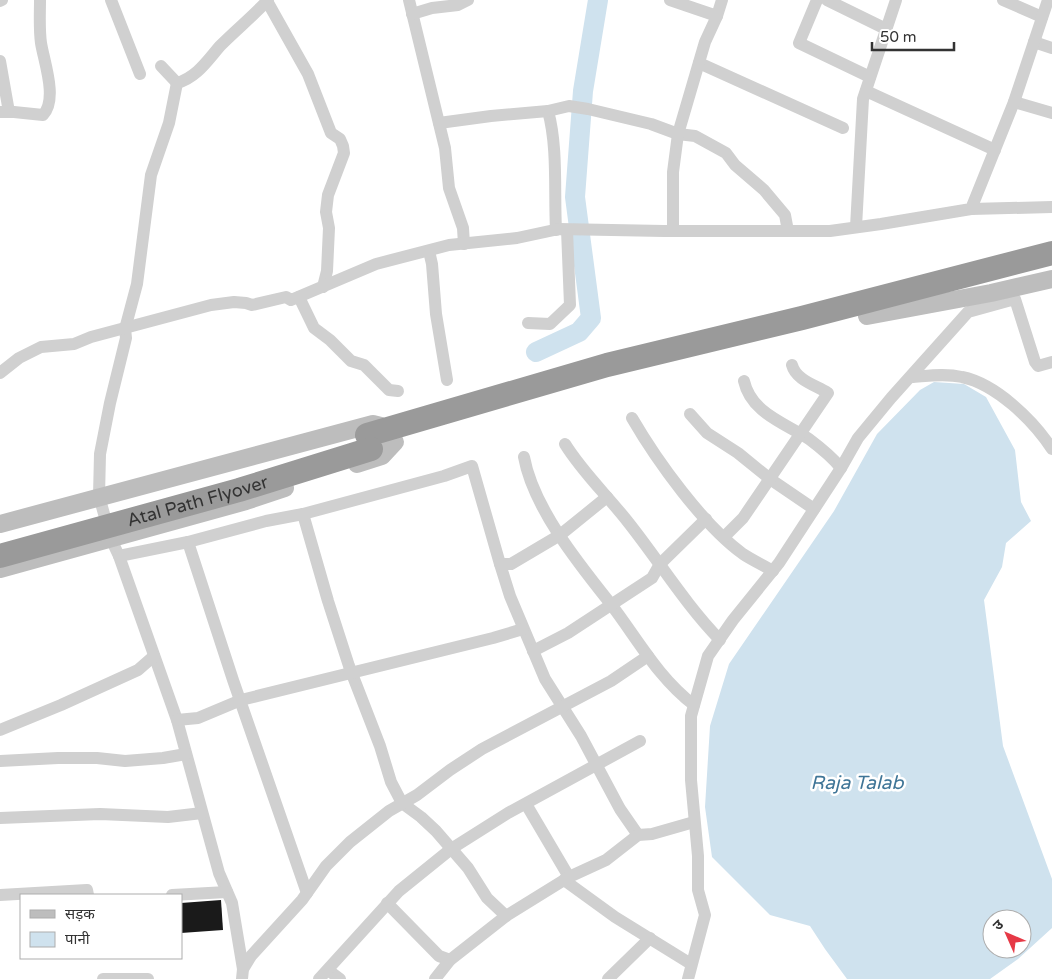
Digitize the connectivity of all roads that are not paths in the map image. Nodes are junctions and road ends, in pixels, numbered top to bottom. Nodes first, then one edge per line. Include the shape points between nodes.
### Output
1 (40, 0) edge
2 (111, 0) edge
3 (268, 0) edge
4 (409, 0) edge
5 (468, 0) edge
6 (670, 0) edge
7 (722, 0) edge
8 (817, 0) edge
9 (827, 0) edge
10 (896, 0) edge
11 (1002, 0) edge
12 (1048, 0) edge
13 (412, 14) junction
14 (718, 16) junction
15 (1042, 17) junction
16 (886, 29) junction
17 (1034, 42) junction
18 (1052, 48) edge
19 (0, 61) edge
20 (699, 63) junction
21 (162, 66) dead end
22 (140, 74) dead end
23 (870, 77) junction
24 (177, 83) junction
25 (866, 91) junction
26 (1014, 102) junction
27 (548, 111) junction
28 (4, 112) edge
29 (1052, 113) edge
30 (439, 123) junction
31 (842, 128) dead end
32 (678, 134) junction
33 (995, 150) junction
34 (1052, 207) edge
35 (971, 210) junction
36 (856, 227) junction
37 (562, 230) junction
38 (673, 231) junction
39 (788, 231) junction
40 (464, 244) junction
41 (1052, 245) edge
42 (429, 250) junction
43 (1052, 253) edge
44 (1052, 269) edge
45 (1052, 279) edge
46 (957, 285) junction
47 (324, 287) junction
48 (299, 297) junction
49 (866, 309) junction
50 (528, 323) dead end
51 (125, 328) junction
52 (1052, 362) edge
53 (792, 365) dead end
54 (0, 372) edge
55 (911, 377) junction
56 (447, 380) dead end
57 (744, 381) dead end
58 (398, 391) dead end
59 (690, 414) dead end
60 (632, 418) dead end
61 (800, 434) junction
62 (393, 436) junction
63 (369, 442) junction
64 (565, 444) dead end
65 (1052, 449) edge
66 (524, 457) dead end
67 (841, 468) junction
68 (770, 479) junction
69 (99, 496) junction
70 (607, 497) junction
71 (814, 509) junction
72 (303, 514) junction
73 (706, 519) junction
74 (0, 524) edge
75 (560, 534) junction
76 (724, 537) junction
77 (111, 539) junction
78 (0, 541) edge
79 (188, 542) junction
80 (0, 556) edge
81 (119, 556) junction
82 (500, 564) junction
83 (660, 564) junction
84 (0, 569) edge
85 (773, 571) junction
86 (610, 604) junction
87 (523, 629) junction
88 (720, 640) junction
89 (533, 651) junction
90 (154, 656) junction
91 (648, 656) junction
92 (351, 672) junction
93 (241, 700) junction
94 (694, 705) junction
95 (563, 706) junction
96 (177, 720) junction
97 (0, 730) edge
98 (640, 741) dead end
99 (186, 754) junction
100 (0, 761) edge
101 (596, 765) junction
102 (402, 803) junction
103 (526, 804) junction
104 (202, 812) junction
105 (0, 818) edge
106 (694, 822) junction
107 (638, 835) junction
108 (451, 849) junction
109 (567, 879) junction
110 (228, 892) junction
111 (307, 893) junction
112 (88, 894) edge
113 (182, 894) edge
114 (0, 895) edge
115 (387, 903) junction
116 (506, 916) junction
117 (650, 938) junction
118 (450, 960) junction
119 (691, 964) junction
120 (243, 974) edge
121 (323, 974) edge
122 (104, 979) edge
123 (148, 979) edge
124 (340, 979) edge
125 (434, 979) edge
126 (608, 979) edge
127 (688, 979) edge

1 - 28 street via 41,41 50,95 48,110 43,115
2 - 22 street
3 - 24 street via 200,70 188,80
3 - 47 street via 308,74 332,133 344,146 328,195
4 - 13 street
5 - 13 street
6 - 14 street
7 - 14 street
8 - 23 street via 799,43
9 - 16 street
10 - 16 street
11 - 15 street
12 - 15 street
13 - 30 street
14 - 20 street
15 - 17 street
16 - 23 street
17 - 18 street
17 - 26 street
19 - 28 street
20 - 31 street
20 - 32 street
21 - 24 street
23 - 25 street
24 - 51 street via 169,123 151,175 137,284
25 - 33 street
25 - 36 street
26 - 29 street
26 - 33 street
27 - 30 street
27 - 32 street via 569,106 588,108
27 - 37 street
30 - 40 street via 449,188 463,228
32 - 38 street via 673,172
32 - 39 street via 695,136 726,153 785,215
33 - 35 street
34 - 35 street
35 - 36 street
36 - 39 street
37 - 38 street
37 - 40 street
37 - 50 street via 570,304 550,324
38 - 39 street
40 - 42 street
41 - 49 street via 980,264
42 - 47 street via 376,264
42 - 56 street
43 - 46 highway
44 - 46 highway
45 - 49 street via 999,291
46 - 49 highway, Atal Path Flyover
47 - 48 street
48 - 51 street via 252,305 234,302 211,304
48 - 58 street via 314,328 351,361 364,365 389,390
49 - 62 highway, Atal Path Flyover via 610,372
51 - 54 street via 91,336 74,344 41,347
51 - 69 street via 126,338 100,454
52 - 55 street via 1038,366 1034,362 1015,299 968,312
53 - 61 street via 800,377 828,393
55 - 65 street via 962,377 987,386 1030,421
55 - 67 street via 858,438
57 - 61 street via 755,403 772,418
59 - 68 street via 707,433
60 - 73 street via 644,440
61 - 67 street via 830,455
61 - 68 street
62 - 63 highway, Atal Path Flyover
62 - 69 street via 373,424
62 - 77 street via 382,456 246,501
63 - 78 highway, Atal Path Flyover
63 - 80 highway, Atal Path Flyover, bridge via 239,490
64 - 70 street via 576,463
66 - 75 street via 543,508
67 - 71 street
68 - 71 street
68 - 76 street via 743,518
69 - 74 street
69 - 77 street
70 - 75 street
70 - 83 street
71 - 85 street
72 - 79 street
72 - 82 street via 472,466
72 - 92 street
73 - 76 street
73 - 83 street
75 - 82 street via 511,564
75 - 86 street
76 - 85 street via 743,554
77 - 81 street
77 - 84 street
79 - 81 street
79 - 93 street
81 - 90 street
82 - 87 street
83 - 86 street via 652,578
83 - 88 street via 700,619
85 - 88 street
86 - 89 street via 568,633
86 - 91 street
87 - 89 street
87 - 92 street
88 - 94 street via 708,656
89 - 95 street via 545,679
90 - 96 street
90 - 97 street via 138,670
91 - 94 street via 662,676
91 - 95 street via 611,681
92 - 93 street
92 - 102 street via 391,782
93 - 96 street via 198,718
93 - 111 street
94 - 106 street via 690,749
95 - 101 street
95 - 102 street via 482,749
96 - 99 street
98 - 101 street
99 - 100 street via 125,762 97,758
99 - 104 street
101 - 103 street
101 - 107 street
102 - 108 street via 421,816
102 - 111 street via 350,842 326,866
103 - 108 street
103 - 109 street
104 - 105 street via 168,817 100,814
104 - 110 street
106 - 107 street
106 - 119 street via 698,890 705,916
107 - 109 street via 606,860
108 - 115 street
108 - 116 street via 487,898
109 - 116 street
109 - 117 street via 615,917
110 - 113 street
110 - 120 street
111 - 120 street via 251,956
112 - 114 street via 87,890
115 - 118 street via 439,956
115 - 121 street
116 - 118 street
117 - 119 street
117 - 126 street
118 - 125 street
119 - 127 street
121 - 124 street
122 - 123 street

